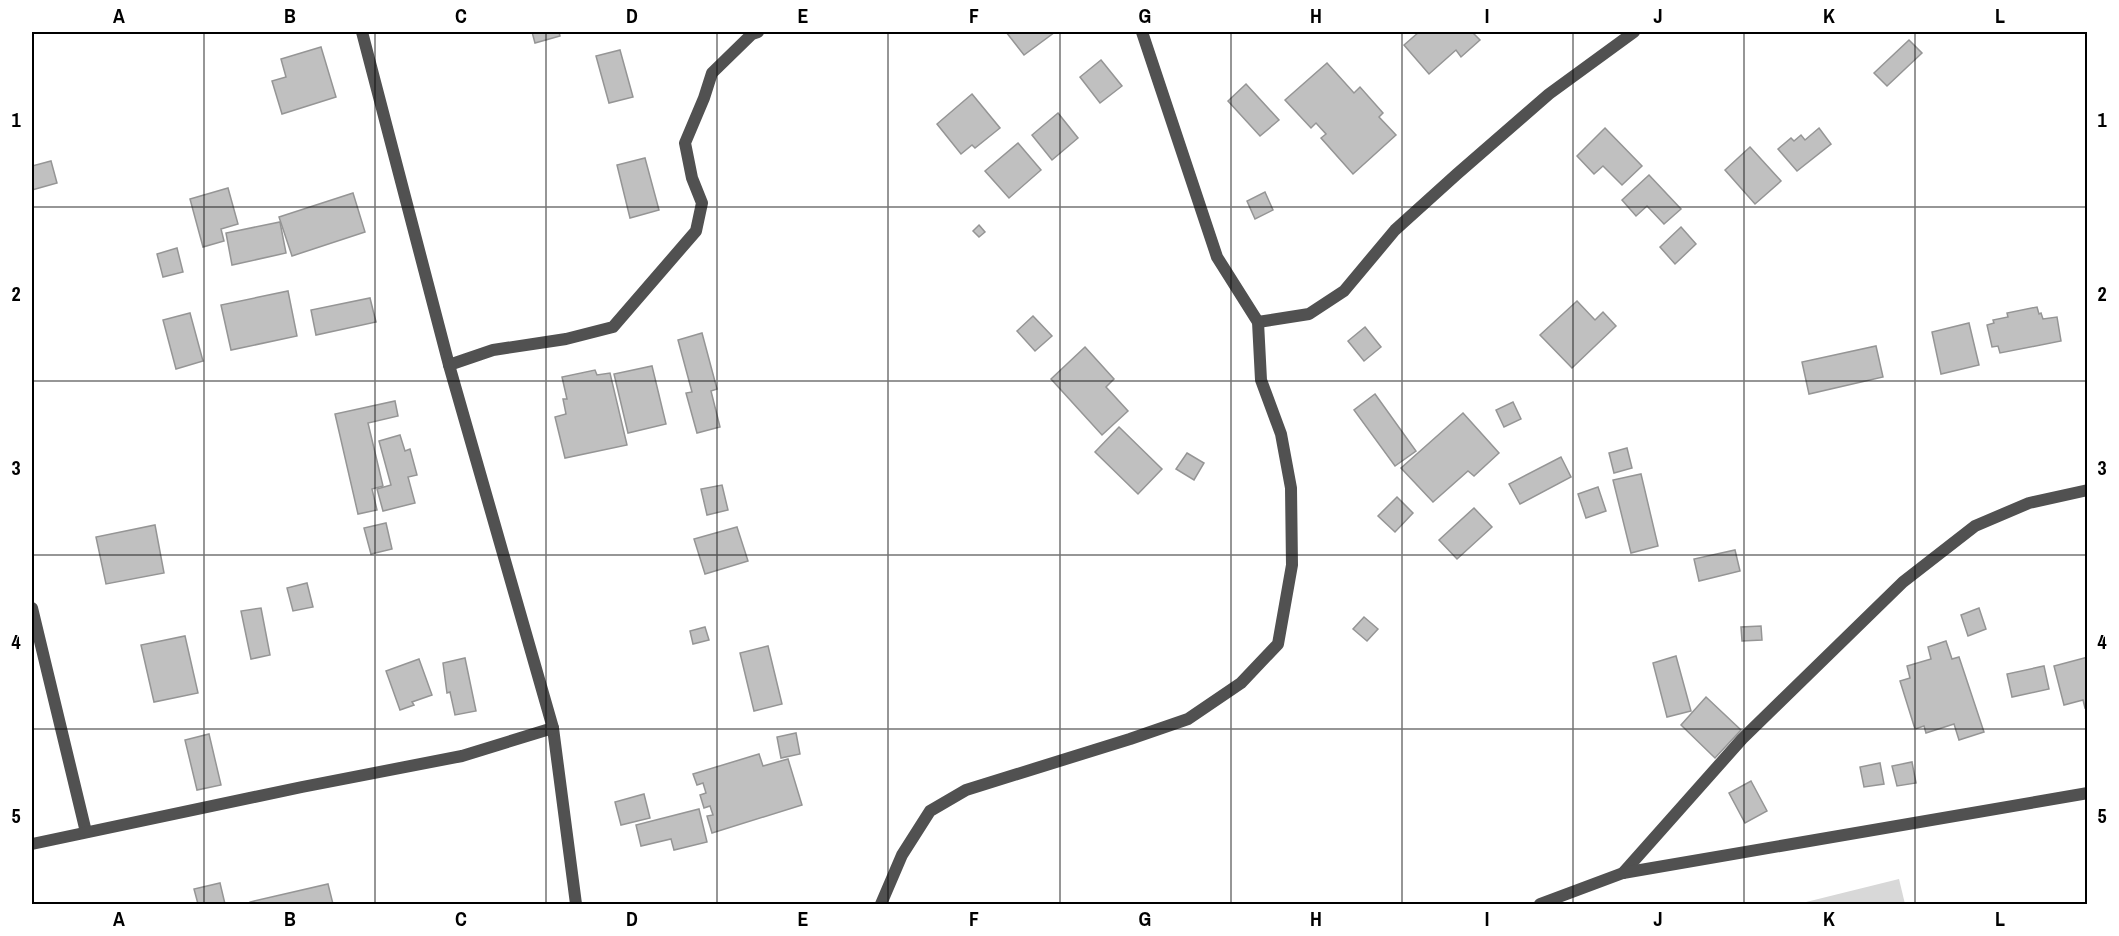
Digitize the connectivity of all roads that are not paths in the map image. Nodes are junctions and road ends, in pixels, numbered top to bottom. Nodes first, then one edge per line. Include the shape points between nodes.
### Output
1 (362, 32) edge
2 (758, 32) edge
3 (1142, 32) edge
4 (1635, 32) edge
5 (1258, 322) junction
6 (449, 365) junction
7 (2088, 490) edge
8 (32, 608) edge
9 (553, 728) junction
10 (2088, 793) edge
11 (86, 832) junction
12 (32, 844) edge
13 (1623, 873) junction
14 (576, 904) edge
15 (880, 904) edge
16 (1540, 904) edge

1 - 6 street
2 - 6 street via 712,73 685,143 702,203 696,231 613,327 493,350
3 - 5 street via 1217,257
4 - 5 street via 1549,94 1457,174 1395,230 1344,291 1309,314
5 - 15 street via 1261,380 1281,434 1291,488 1292,565 1278,644 1240,682 1188,719 966,790 930,811 902,855
6 - 9 street
7 - 13 street via 2029,503 1975,525 1903,582 1743,739
8 - 11 street
9 - 11 street via 462,756
9 - 14 street
10 - 13 street
11 - 12 street
13 - 16 street

